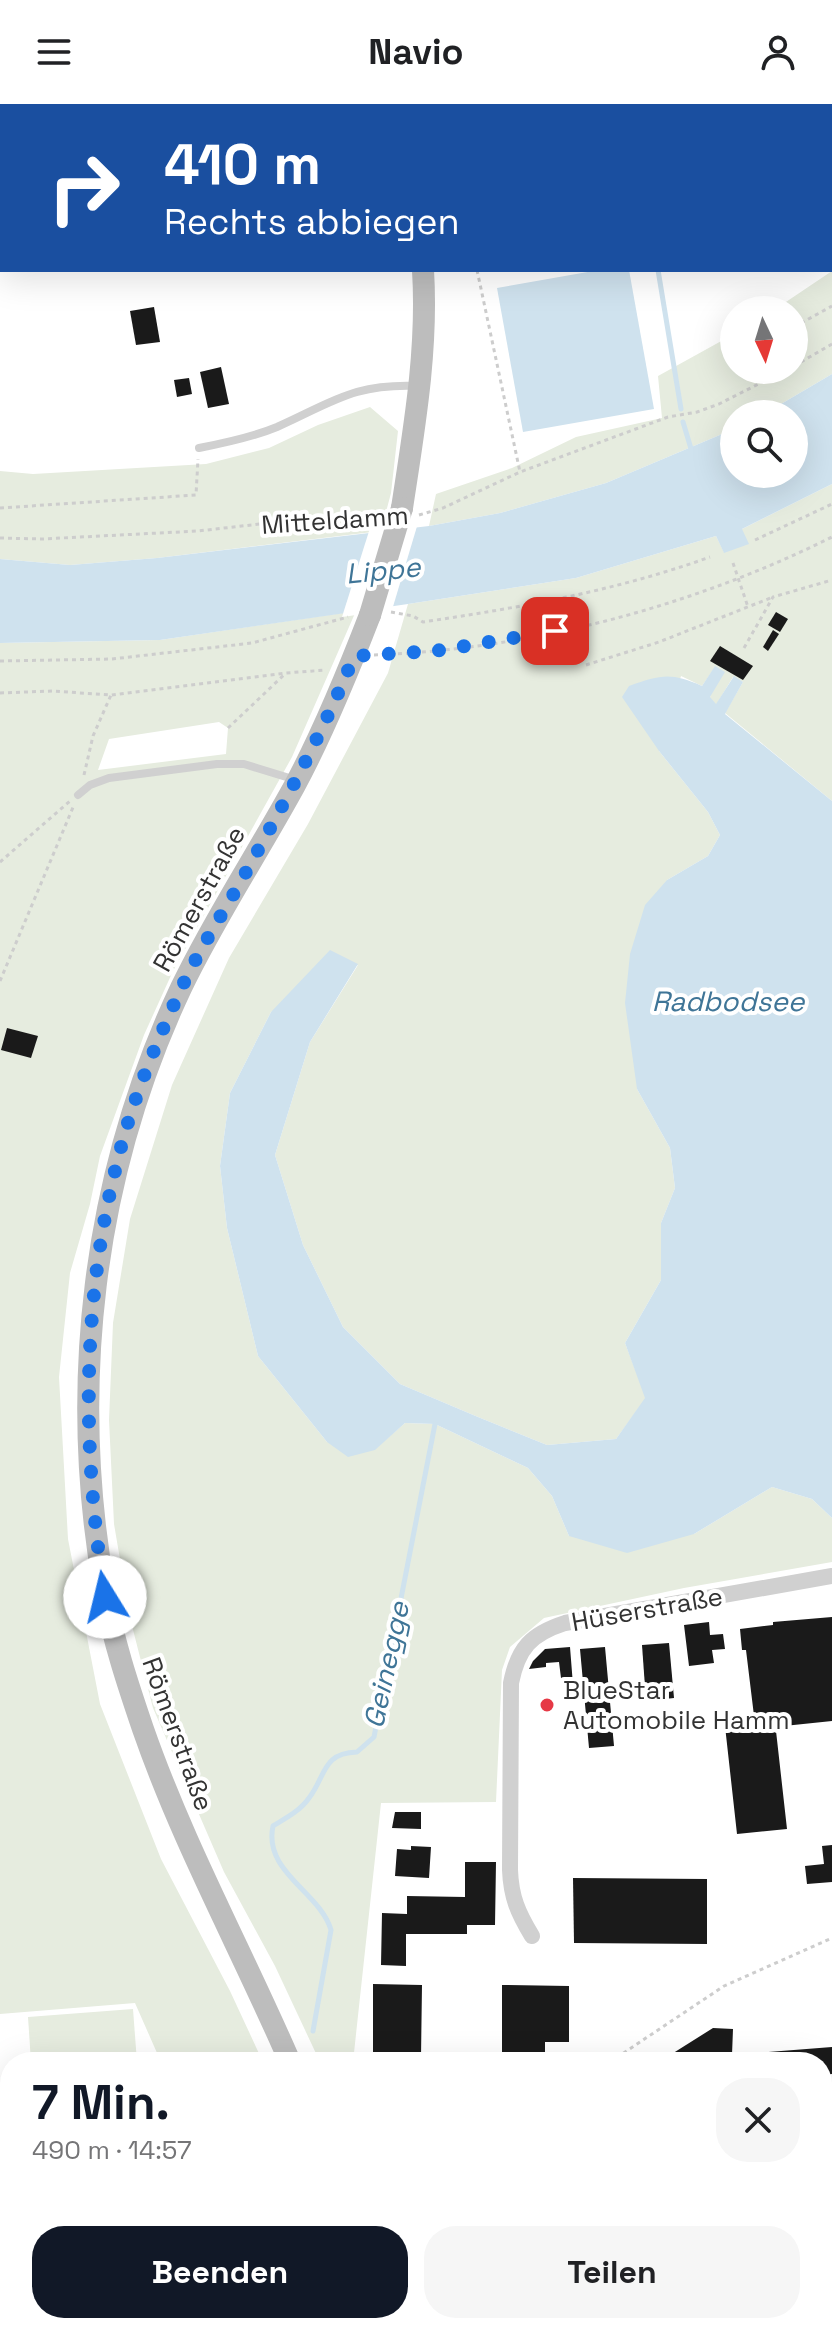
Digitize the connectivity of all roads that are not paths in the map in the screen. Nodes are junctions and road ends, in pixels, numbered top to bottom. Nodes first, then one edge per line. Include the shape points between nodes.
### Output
1 (423, 272) edge
2 (420, 386) junction
3 (199, 448) road end
4 (297, 781) junction
5 (78, 795) road end
6 (832, 1576) edge
7 (532, 1936) dead end
8 (285, 2052) edge

1 - 2 main road, Römerstraße
2 - 3 lane via 354,391 260,433
2 - 4 main road, Römerstraße, bridge via 401,514 370,615
4 - 5 lane via 244,764 217,764 109,778
4 - 8 main road, Römerstraße via 182,986 130,1116 108,1206 92,1308 88,1421 94,1527 105,1597 143,1730 176,1815
6 - 7 street, Hüserstraße via 565,1623 527,1644 511,1683 510,1891

